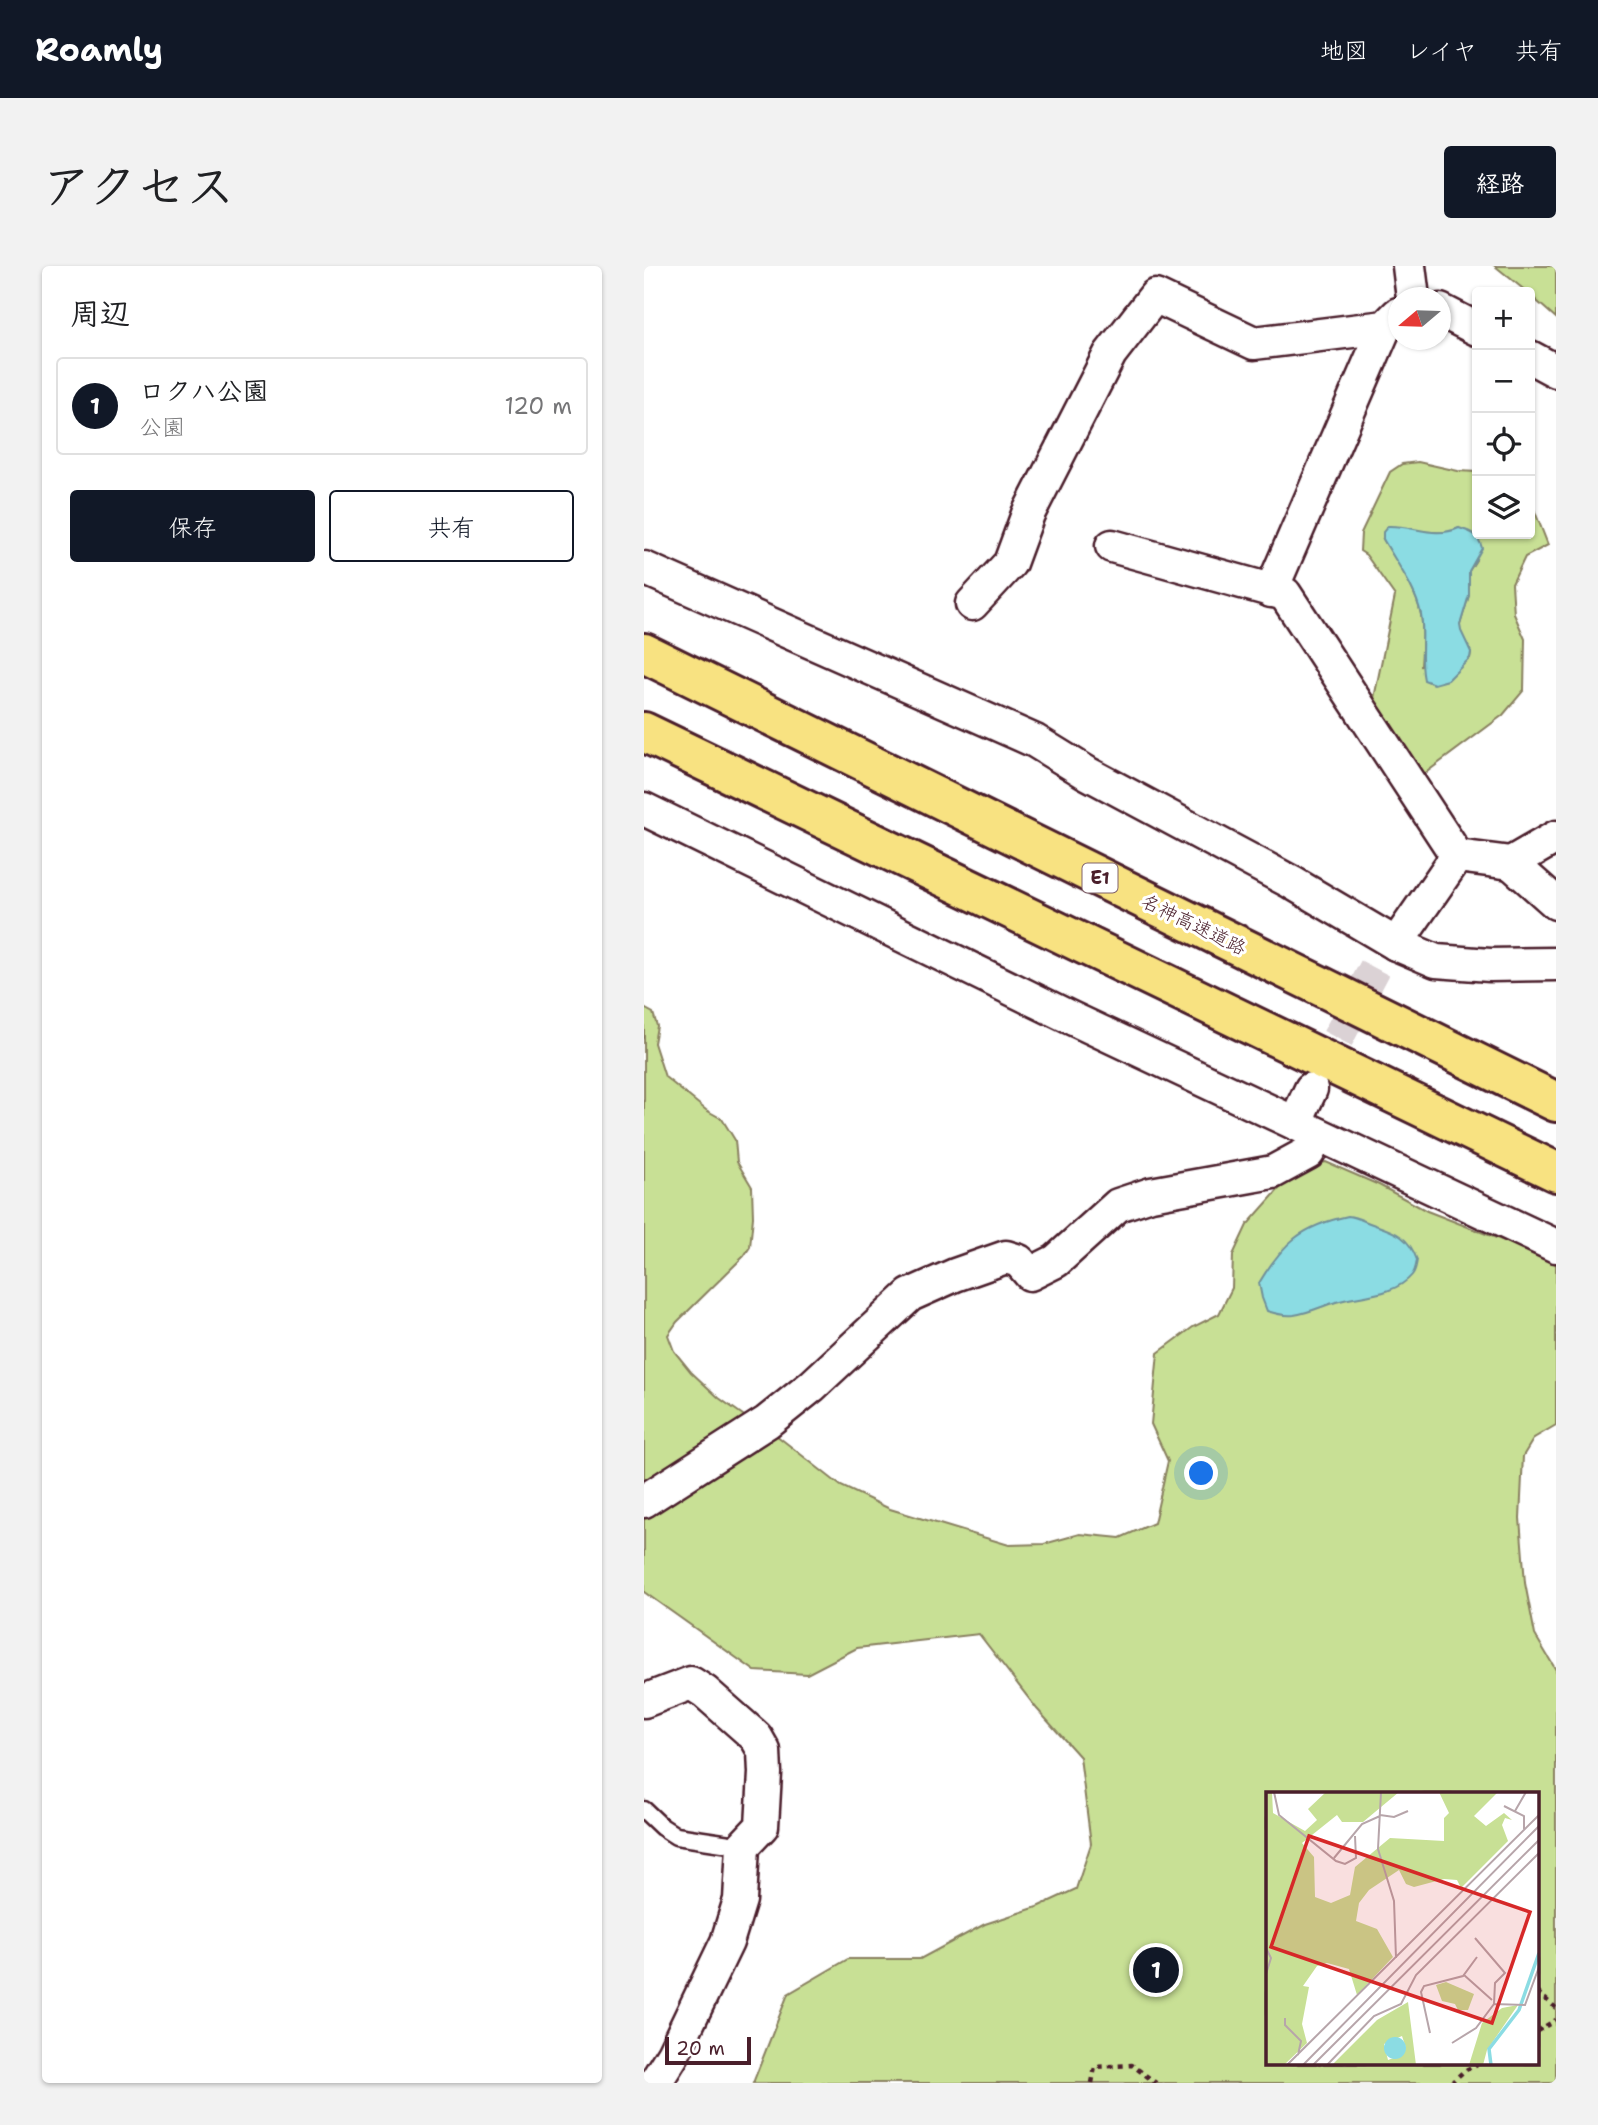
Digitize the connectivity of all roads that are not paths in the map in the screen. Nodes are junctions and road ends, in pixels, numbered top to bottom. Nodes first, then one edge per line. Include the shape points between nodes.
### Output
1 (1409, 266) edge
2 (1412, 287) edge
3 (1451, 316) edge
4 (1388, 322) edge
5 (1472, 326) edge
6 (1388, 330) edge
7 (1535, 360) edge
8 (1556, 371) edge
9 (1112, 546) dead end
10 (644, 568) edge
11 (1271, 591) junction
12 (972, 604) dead end
13 (644, 653) edge
14 (644, 732) edge
15 (644, 809) edge
16 (1556, 836) edge
17 (1457, 856) junction
18 (1511, 863) junction
19 (1556, 903) edge
20 (1387, 949) junction
21 (1556, 964) edge
22 (1311, 1089) tunnel mouth
23 (1556, 1102) edge
24 (1307, 1129) junction
25 (1556, 1172) edge
26 (1556, 1246) edge
27 (644, 1501) edge
28 (644, 1701) edge
29 (644, 1810) edge
30 (743, 1846) junction
31 (654, 2083) edge

1 - 2 street
3 - 5 street
4 - 12 street via 1254,342 1155,296 1110,354 1028,514 1010,563
6 - 11 street
7 - 8 street
9 - 11 street
10 - 20 street via 1035,741 1291,882
11 - 17 street via 1285,594
13 - 23 highway, 名神高速道路 / E1
14 - 25 highway
15 - 24 street
16 - 18 street
17 - 18 street
17 - 20 street
18 - 19 street
20 - 21 street via 1436,961
22 - 24 street
24 - 26 street
24 - 27 street via 1308,1153 1273,1172 1151,1194 1118,1205 1056,1261 1030,1274 1019,1261 1006,1257 910,1296 776,1415
28 - 30 street via 691,1684 756,1737 764,1751 762,1826
29 - 30 lane via 676,1836
30 - 31 street via 740,1900 727,1942 684,2033

